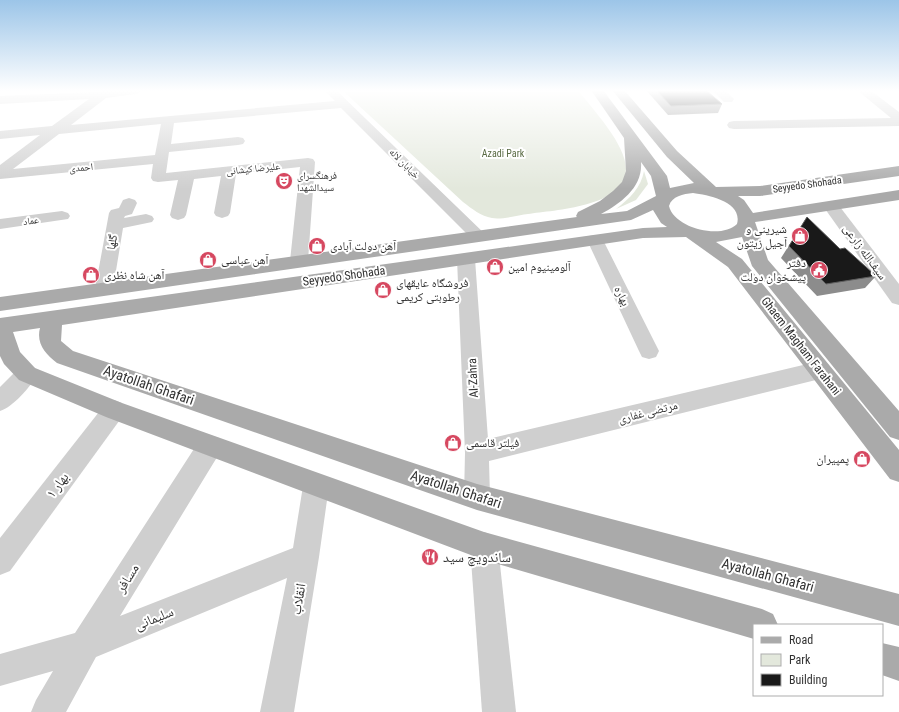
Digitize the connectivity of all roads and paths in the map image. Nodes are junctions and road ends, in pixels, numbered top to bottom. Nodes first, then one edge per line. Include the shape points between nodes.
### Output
1 (65, 123) edge
2 (132, 123) edge
3 (167, 123) edge
4 (365, 123) edge
5 (622, 123) edge
6 (646, 123) edge
7 (832, 123) edge
8 (734, 125) dead end
9 (56, 130) junction
10 (630, 134) junction
11 (0, 135) edge
12 (238, 141) dead end
13 (162, 154) junction
14 (229, 170) junction
15 (899, 172) edge
16 (0, 174) edge
17 (188, 175) junction
18 (760, 191) junction
19 (714, 192) junction
20 (899, 196) edge
21 (663, 198) junction
22 (129, 203) dead end
23 (831, 206) junction
24 (784, 212) junction
25 (222, 213) dead end
26 (178, 215) dead end
27 (631, 215) junction
28 (62, 216) dead end
29 (146, 219) dead end
30 (746, 220) junction
31 (0, 224) edge
32 (115, 224) junction
33 (567, 224) junction
34 (690, 232) junction
35 (642, 233) junction
36 (479, 236) junction
37 (595, 240) junction
38 (466, 259) junction
39 (299, 262) junction
40 (104, 289) junction
41 (899, 298) edge
42 (0, 318) edge
43 (53, 318) junction
44 (649, 351) dead end
45 (820, 370) junction
46 (27, 374) junction
47 (139, 382) junction
48 (0, 402) edge
49 (114, 410) junction
50 (899, 429) edge
51 (210, 446) junction
52 (477, 453) junction
53 (899, 470) edge
54 (316, 486) junction
55 (477, 497) junction
56 (484, 546) junction
57 (305, 557) junction
58 (0, 561) edge
59 (899, 610) edge
60 (758, 624) edge
61 (85, 646) junction
62 (883, 659) edge
63 (899, 664) edge
64 (0, 670) edge
65 (48, 712) edge
66 (277, 712) edge
67 (499, 712) edge

1 - 9 street
2 - 9 street
3 - 13 street, علیرضا کیشانی
4 - 36 street, خیابان لاله
5 - 10 main road
6 - 19 main road via 672,154
7 - 8 street
9 - 11 street
9 - 16 street
10 - 21 main road via 659,176
10 - 33 main road via 634,174 626,188 607,204
12 - 13 street, احمدی
13 - 16 street, احمدی
13 - 17 street, علیرضا کیشانی via 158,178
14 - 17 street, علیرضا کیشانی
14 - 25 street
14 - 39 street, علیرضا کیشانی via 272,160 308,162
15 - 18 main road, Seyyedo Shohada
17 - 26 street
18 - 19 main road, Seyyedo Shohada
18 - 24 main road
19 - 21 main road, Seyyedo Shohada via 683,189
19 - 30 main road, Ghaem Magham Farahani via 734,201 745,213
20 - 23 main road
21 - 27 main road, Seyyedo Shohada
21 - 34 main road, Ghaem Magham Farahani via 661,206 668,220
22 - 32 street, گلها via 126,211 117,213
23 - 24 main road
23 - 41 street, سیف‌الله زارعی
24 - 30 main road
27 - 33 main road, Seyyedo Shohada
27 - 35 main road
28 - 31 street, عماد
29 - 32 street
30 - 34 main road via 744,228 728,236 704,236
30 - 50 main road, Ghaem Magham Farahani via 759,262
32 - 40 street, گلها
33 - 36 main road, Seyyedo Shohada
34 - 35 main road, Seyyedo Shohada
34 - 45 main road, Ghaem Magham Farahani via 736,263
35 - 37 main road, Seyyedo Shohada
36 - 39 main road, Seyyedo Shohada
37 - 38 main road, Seyyedo Shohada
37 - 44 street, بهاره
38 - 43 main road, Seyyedo Shohada
38 - 52 street, Al-Zahra
39 - 40 main road, Seyyedo Shohada
40 - 42 main road, Seyyedo Shohada
42 - 43 main road, Seyyedo Shohada
42 - 46 main road via 5,343 12,358
43 - 47 main road, Ayatollah Ghafari via 49,341 54,350 65,357
45 - 52 street, مرتضی غفاری
45 - 53 main road, Ghaem Magham Farahani
46 - 48 street
46 - 49 main road
47 - 49 main road
47 - 55 main road, Ayatollah Ghafari
49 - 51 main road
49 - 58 street, بهار ۱
51 - 54 main road
51 - 61 street, مسافر
52 - 55 street, Al-Zahra
54 - 56 main road
54 - 57 street, انقلاب
55 - 59 main road, Ayatollah Ghafari
56 - 60 main road
56 - 67 street
57 - 61 street, سلیمانی
57 - 66 street, انقلاب
61 - 64 street, سلیمانی
61 - 65 street, مسافر
62 - 63 main road

